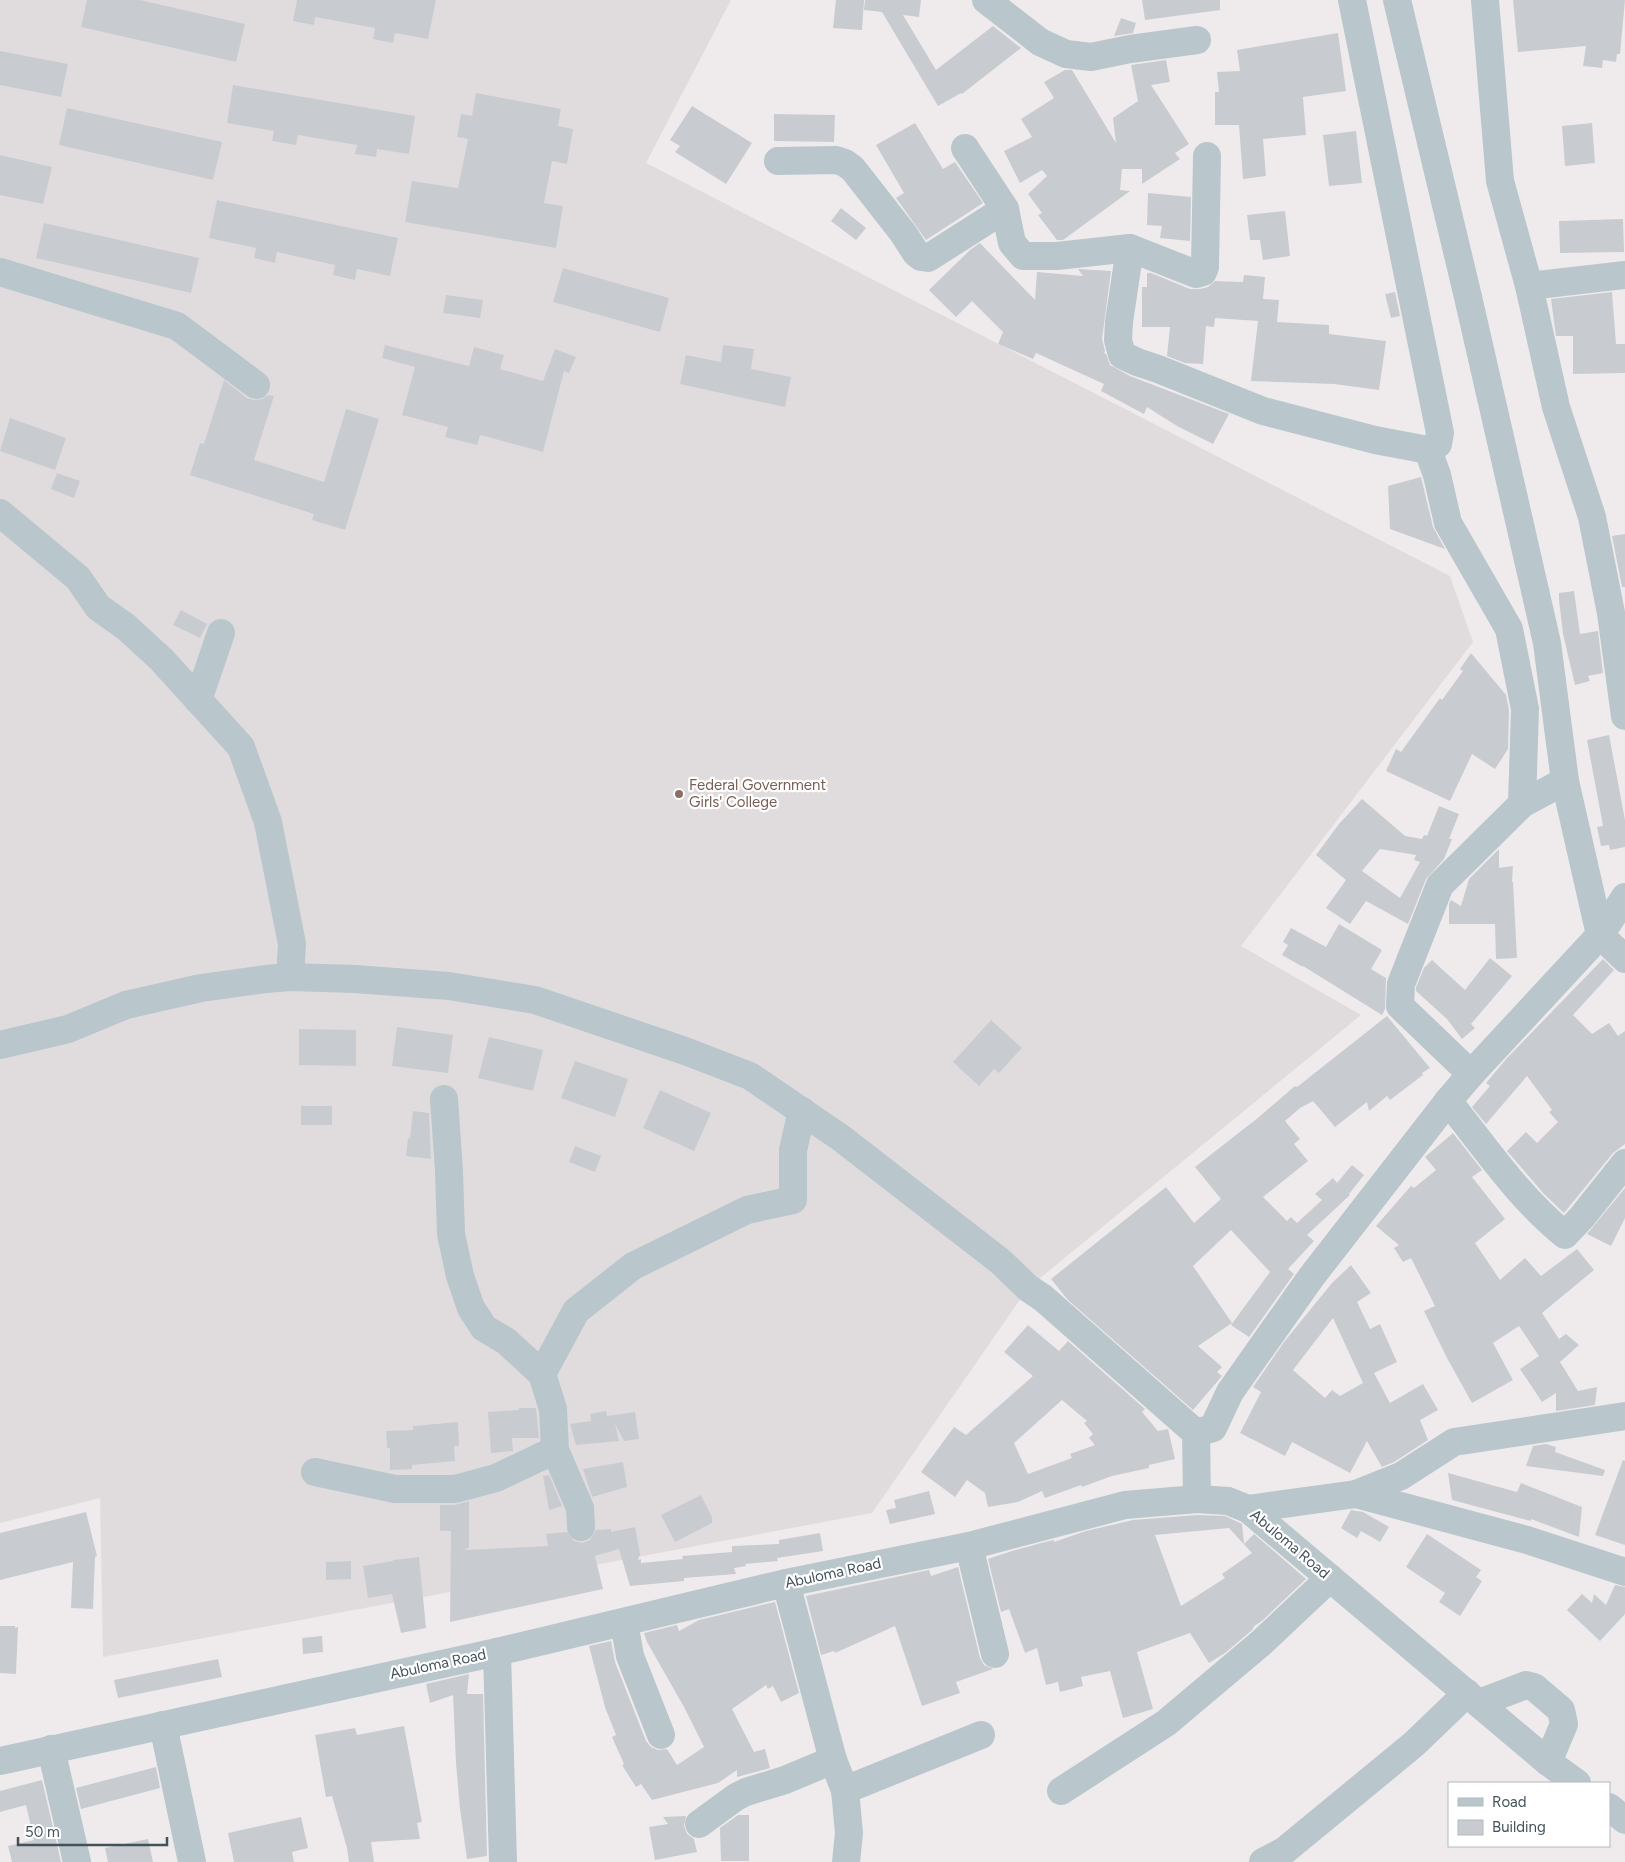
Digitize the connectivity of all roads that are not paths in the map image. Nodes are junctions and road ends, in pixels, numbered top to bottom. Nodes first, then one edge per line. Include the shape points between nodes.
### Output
1 (986, 0) edge
2 (1352, 0) edge
3 (1397, 0) edge
4 (1485, 0) edge
5 (1197, 40) dead end
6 (965, 148) dead end
7 (1207, 156) dead end
8 (778, 161) dead end
9 (1004, 209) junction
10 (1130, 248) junction
11 (0, 272) edge
12 (1625, 275) edge
13 (1529, 286) junction
14 (256, 385) dead end
15 (1428, 450) junction
16 (0, 513) edge
17 (29, 536) junction
18 (0, 540) edge
19 (221, 633) dead end
20 (198, 700) junction
21 (1625, 716) edge
22 (1564, 781) junction
23 (1522, 804) junction
24 (1625, 897) edge
25 (1600, 935) junction
26 (1625, 959) edge
27 (290, 977) junction
28 (0, 1045) edge
29 (1471, 1074) junction
30 (444, 1099) dead end
31 (1448, 1101) junction
32 (802, 1111) junction
33 (1625, 1163) edge
34 (542, 1374) junction
35 (1625, 1416) edge
36 (1196, 1433) junction
37 (555, 1450) junction
38 (315, 1472) dead end
39 (1356, 1494) junction
40 (1197, 1499) junction
41 (1248, 1509) junction
42 (582, 1527) dead end
43 (969, 1546) junction
44 (1625, 1572) edge
45 (1330, 1578) junction
46 (786, 1583) junction
47 (624, 1622) junction
48 (497, 1652) junction
49 (995, 1654) dead end
50 (1473, 1698) junction
51 (163, 1725) junction
52 (661, 1735) dead end
53 (981, 1735) dead end
54 (51, 1749) junction
55 (0, 1760) edge
56 (833, 1760) junction
57 (1548, 1762) junction
58 (1576, 1782) edge
59 (845, 1790) junction
60 (1061, 1791) dead end
61 (1610, 1808) edge
62 (1625, 1820) edge
63 (699, 1824) dead end
64 (852, 1859) edge
65 (77, 1862) edge
66 (192, 1862) edge
67 (503, 1862) edge
68 (1263, 1862) edge

1 - 5 street via 1040,42 1066,54 1091,57
2 - 15 street via 1440,433 1438,444
3 - 22 street via 1547,643
4 - 13 street via 1500,181
6 - 9 street
7 - 10 street via 1203,272 1196,274
8 - 9 street via 836,160 845,163 921,257 928,258
9 - 10 street via 1012,243 1023,256 1057,256
10 - 15 street via 1119,322 1118,340 1122,355 1264,411 1375,440
11 - 14 street via 177,326
12 - 13 street
13 - 21 street via 1556,407 1592,517 1611,613
15 - 23 street via 1448,523 1509,629 1525,709
16 - 17 street
17 - 18 street
17 - 20 street via 78,578 98,607 161,659
19 - 20 street
20 - 27 street via 241,747 268,822 292,944
22 - 23 street
22 - 25 street
23 - 29 street via 1440,885 1401,984 1400,1006
24 - 25 street
25 - 26 street
25 - 29 street
27 - 28 street via 202,988 126,1004 68,1030
27 - 32 street via 448,986 535,1000 750,1076
29 - 31 street
30 - 34 street via 452,1234 460,1276 471,1308 484,1328 506,1341
31 - 33 street via 1523,1195 1565,1235
31 - 36 street via 1312,1276 1230,1392 1213,1428
32 - 34 street via 793,1150 793,1200 747,1210 633,1266 576,1311
32 - 36 street via 1000,1261
34 - 37 street via 553,1409
35 - 39 street via 1454,1442 1401,1476
36 - 40 street
37 - 38 street via 496,1478 455,1489 395,1489
37 - 42 street via 580,1508
39 - 41 street
39 - 44 street via 1527,1540
40 - 41 street, Abuloma Road via 1228,1501
40 - 43 street, Abuloma Road via 1125,1505
41 - 45 street, Abuloma Road
43 - 46 street, Abuloma Road
43 - 49 street
45 - 50 street, Abuloma Road
45 - 60 street via 1261,1643 1166,1723
46 - 47 street, Abuloma Road
46 - 56 street
47 - 48 street, Abuloma Road
47 - 52 street via 630,1656
48 - 51 street, Abuloma Road
48 - 67 street
50 - 57 street, Abuloma Road
50 - 57 street via 1526,1685 1534,1687 1561,1710 1564,1724
50 - 68 street via 1284,1851
51 - 54 street, Abuloma Road
51 - 66 street
53 - 59 street
54 - 55 street, Abuloma Road
54 - 65 street
56 - 59 street
56 - 63 street via 746,1792
57 - 58 street, Abuloma Road
59 - 64 street
61 - 62 street

